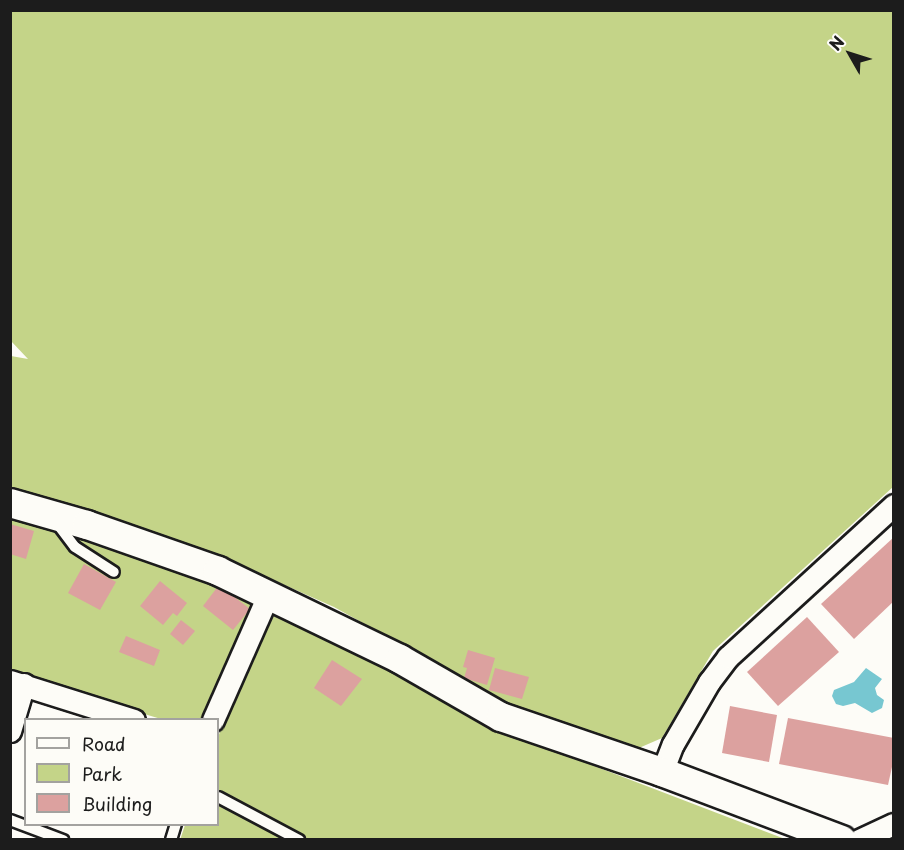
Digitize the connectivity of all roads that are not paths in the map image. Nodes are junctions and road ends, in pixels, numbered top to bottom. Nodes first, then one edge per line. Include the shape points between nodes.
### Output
1 (10, 503) edge
2 (894, 505) edge
3 (51, 514) junction
4 (114, 572) dead end
5 (269, 593) junction
6 (17, 683) edge
7 (128, 718) edge
8 (214, 718) edge
9 (10, 731) edge
10 (662, 772) junction
11 (219, 798) edge
12 (894, 824) edge
13 (26, 826) edge
14 (63, 840) edge
15 (299, 840) edge
16 (842, 840) edge
17 (859, 840) edge

1 - 3 street
2 - 10 street via 728,657 673,744
3 - 4 lane via 75,547
3 - 5 street via 218,571
5 - 8 street
5 - 10 street via 428,674 501,717
6 - 7 street
6 - 9 street
10 - 16 street
11 - 15 lane
12 - 17 street
13 - 14 lane

